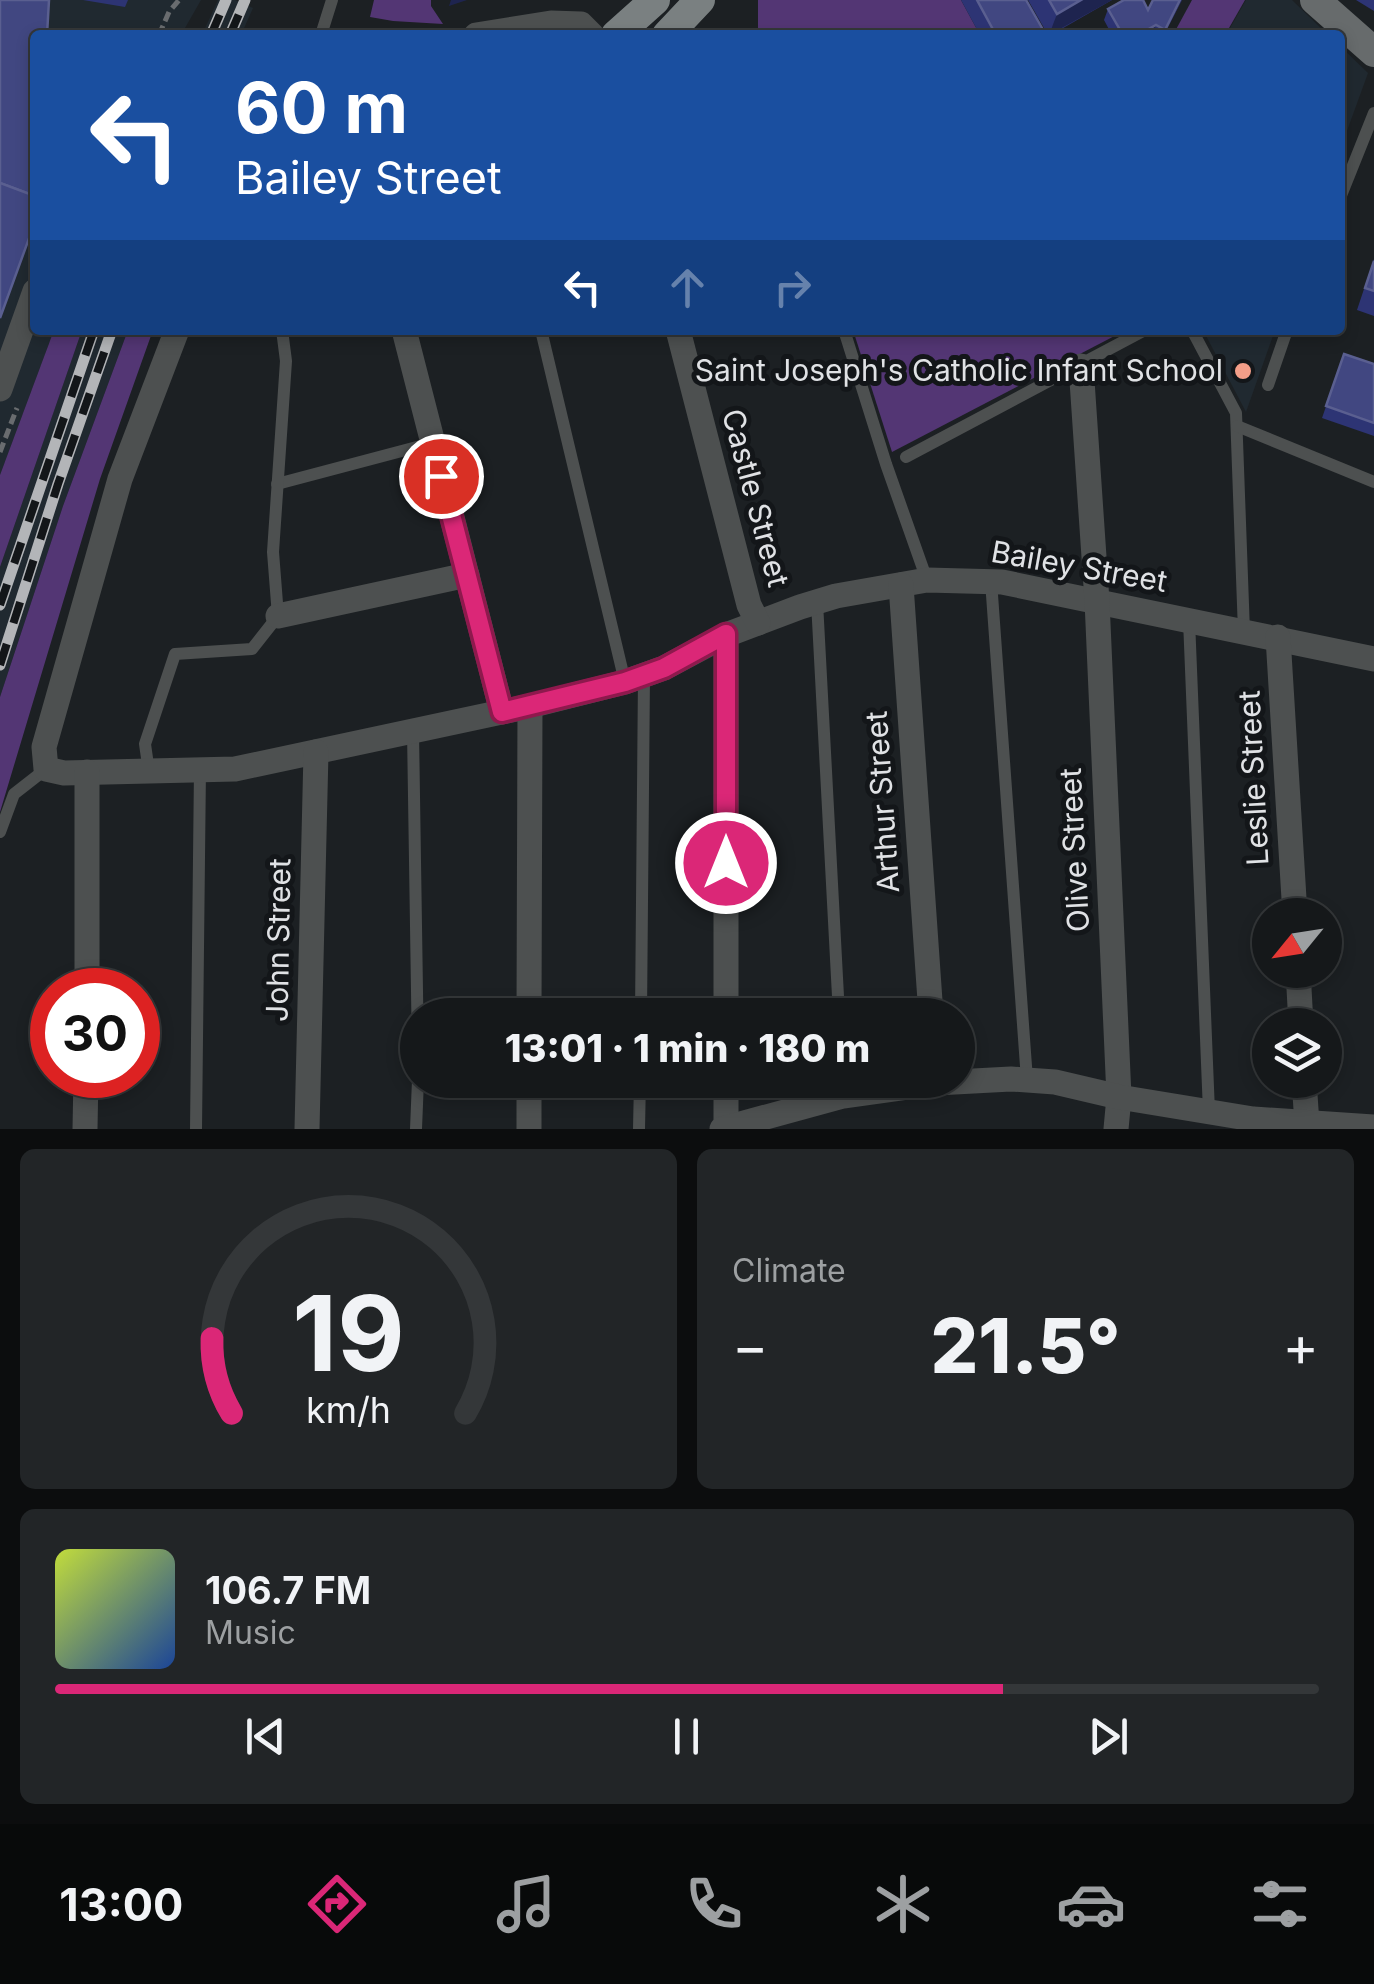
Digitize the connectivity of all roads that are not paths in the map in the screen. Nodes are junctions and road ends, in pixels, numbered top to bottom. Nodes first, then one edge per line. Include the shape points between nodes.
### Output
1 (332, 0) edge
2 (654, 0) edge
3 (700, 0) edge
4 (1315, 0) edge
5 (323, 30) edge
6 (507, 30) edge
7 (587, 30) edge
8 (621, 30) edge
9 (672, 30) edge
10 (1374, 52) edge
11 (1374, 112) edge
12 (1345, 185) edge
13 (30, 302) edge
14 (175, 335) edge
15 (283, 335) edge
16 (405, 335) edge
17 (542, 335) edge
18 (679, 335) edge
19 (846, 335) edge
20 (1136, 335) edge
21 (1195, 335) edge
22 (1285, 335) edge
23 (6, 354) edge
24 (1081, 366) junction
25 (1268, 385) dead end
26 (0, 389) edge
27 (1237, 426) junction
28 (432, 443) junction
29 (906, 456) dead end
30 (1374, 482) edge
31 (276, 484) junction
32 (467, 575) junction
33 (927, 580) junction
34 (991, 582) junction
35 (900, 584) junction
36 (1097, 601) junction
37 (817, 602) junction
38 (278, 616) junction
39 (1189, 620) junction
40 (758, 622) junction
41 (1244, 632) junction
42 (726, 634) junction
43 (1278, 638) junction
44 (1374, 659) edge
45 (635, 678) junction
46 (530, 706) junction
47 (502, 712) junction
48 (412, 731) junction
49 (316, 752) junction
50 (200, 768) junction
51 (46, 769) junction
52 (87, 772) junction
53 (148, 772) junction
54 (0, 832) edge
55 (1293, 898) edge
56 (86, 968) edge
57 (417, 998) edge
58 (529, 998) edge
59 (640, 998) edge
60 (726, 998) edge
61 (838, 998) edge
62 (930, 998) edge
63 (1027, 1080) junction
64 (975, 1081) edge
65 (1119, 1097) junction
66 (86, 1098) edge
67 (417, 1098) edge
68 (529, 1098) edge
69 (640, 1098) edge
70 (725, 1098) edge
71 (812, 1098) edge
72 (1305, 1098) edge
73 (1209, 1112) junction
74 (1307, 1124) junction
75 (1374, 1127) edge
76 (724, 1128) edge
77 (86, 1129) edge
78 (196, 1129) edge
79 (307, 1129) edge
80 (416, 1129) edge
81 (529, 1129) edge
82 (639, 1129) edge
83 (1116, 1129) edge

1 - 5 lane
2 - 8 main road
3 - 9 main road
4 - 10 street
6 - 7 street via 551,23
11 - 12 lane
13 - 23 street
14 - 51 street via 120,480 44,747
15 - 31 lane
16 - 28 street
17 - 45 lane
18 - 40 street, Castle Street
19 - 33 lane
20 - 24 lane
21 - 27 lane
22 - 25 lane
23 - 26 street
24 - 29 lane
24 - 36 street, Olive Street
27 - 30 lane
27 - 41 lane
28 - 31 lane
28 - 32 street
31 - 38 lane
32 - 38 street
32 - 47 street
33 - 34 street, Bailey Street
33 - 35 street, Bailey Street
34 - 36 street, Bailey Street
34 - 63 lane
35 - 37 street, Bailey Street
35 - 62 street, Arthur Street
36 - 39 street, Bailey Street
36 - 65 street, Olive Street
37 - 40 street, Bailey Street
37 - 61 lane
38 - 53 lane via 252,650 175,654 146,744
39 - 41 street, Bailey Street
39 - 73 lane
40 - 42 street, Bailey Street
41 - 43 street, Bailey Street
42 - 45 street, Bailey Street
42 - 60 street
43 - 44 street, Bailey Street
43 - 55 street, Leslie Street
45 - 46 street, Bailey Street
45 - 59 lane
46 - 47 street, Bailey Street
46 - 58 street
47 - 48 street, Bailey Street
48 - 49 street, Bailey Street
48 - 57 lane
49 - 50 street, Bailey Street
49 - 79 street, John Street
50 - 53 street, Bailey Street
50 - 78 lane
51 - 52 street, Bailey Street
51 - 54 lane via 14,794
52 - 53 street, Bailey Street
52 - 56 street
63 - 64 street
63 - 65 street
65 - 73 street
65 - 83 street, Olive Street
66 - 77 street
67 - 80 lane
68 - 81 street
69 - 82 lane
70 - 76 street
71 - 76 street
72 - 74 street
73 - 74 street
74 - 75 street

